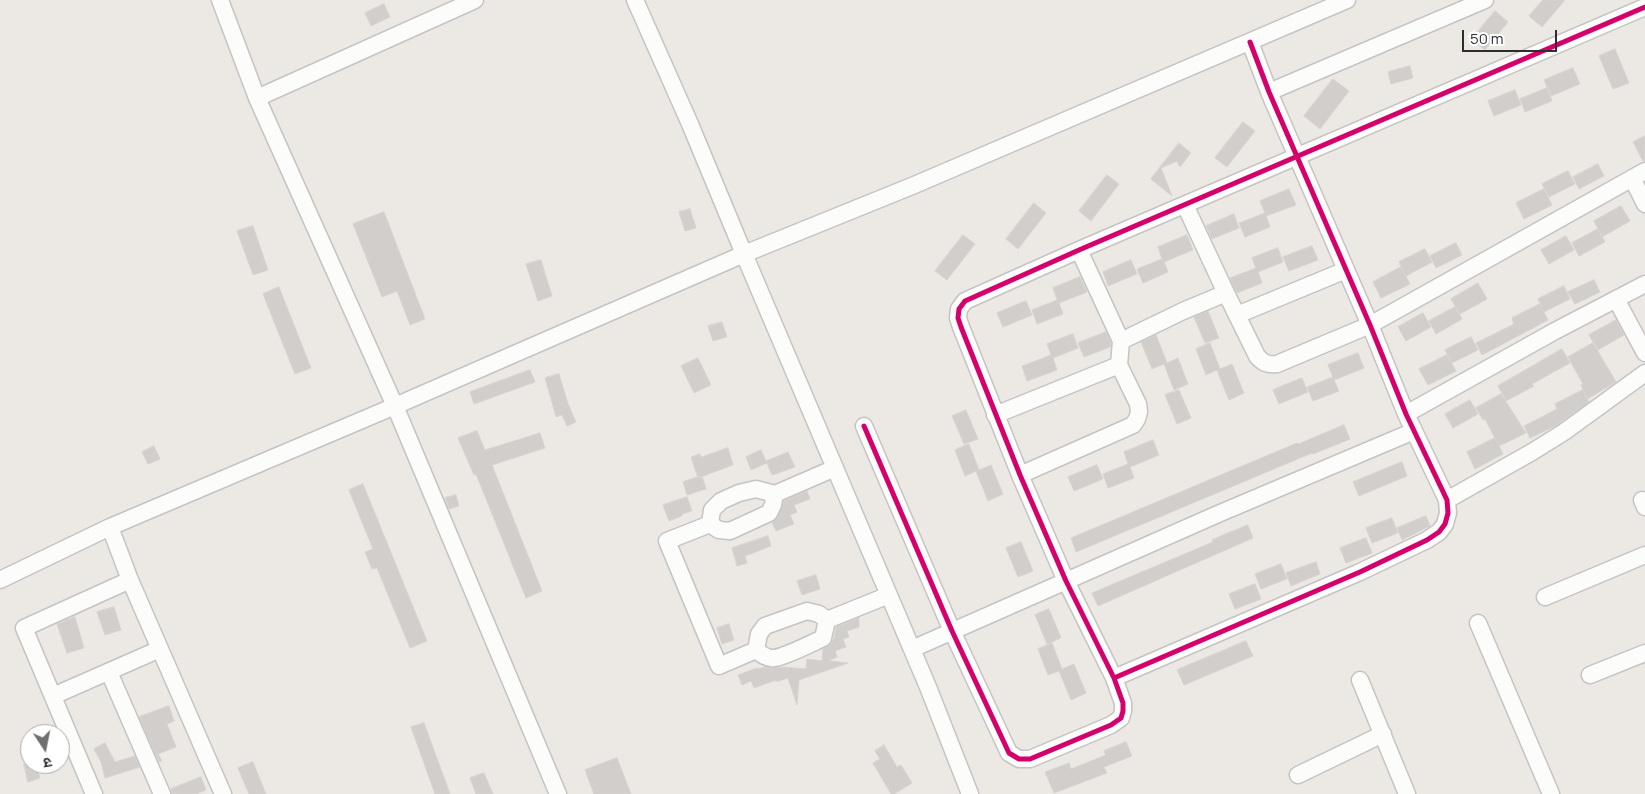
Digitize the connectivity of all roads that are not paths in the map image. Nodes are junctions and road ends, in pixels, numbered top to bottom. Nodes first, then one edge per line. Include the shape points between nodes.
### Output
1 (220, 0) edge
2 (476, 0) edge
3 (635, 0) edge
4 (1347, 0) edge
5 (1485, 0) edge
6 (1645, 7) edge
7 (1250, 42) junction
8 (1269, 92) junction
9 (257, 98) junction
10 (1297, 158) junction
11 (1639, 175) edge
12 (1645, 204) edge
13 (1185, 205) junction
14 (1079, 250) junction
15 (744, 254) junction
16 (1346, 270) junction
17 (1645, 284) edge
18 (1226, 294) junction
19 (1616, 299) junction
20 (1237, 315) junction
21 (1370, 325) junction
22 (1121, 341) junction
23 (1645, 353) edge
24 (1119, 365) junction
25 (1645, 373) edge
26 (395, 406) junction
27 (1406, 414) junction
28 (995, 415) junction
29 (864, 426) dead end
30 (1414, 431) junction
31 (835, 468) junction
32 (1020, 475) junction
33 (775, 494) junction
34 (1447, 500) junction
35 (710, 524) junction
36 (110, 527) junction
37 (1645, 555) edge
38 (0, 580) edge
39 (130, 580) junction
40 (1066, 581) junction
41 (889, 595) junction
42 (1545, 597) dead end
43 (827, 620) junction
44 (1478, 623) dead end
45 (952, 631) junction
46 (912, 649) junction
47 (160, 650) junction
48 (756, 650) junction
49 (1645, 653) edge
50 (109, 672) junction
51 (1590, 675) dead end
52 (1114, 678) junction
53 (1360, 680) dead end
54 (53, 696) junction
55 (1383, 734) junction
56 (1298, 776) dead end
57 (94, 794) edge
58 (162, 794) edge
59 (222, 794) edge
60 (558, 794) edge
61 (970, 794) edge
62 (1407, 794) edge
63 (1551, 794) edge

1 - 9 street
2 - 9 street
3 - 15 street
4 - 7 street
5 - 8 street
6 - 10 street
7 - 8 street
7 - 15 street
8 - 10 street
9 - 26 street
10 - 13 street
10 - 16 street
11 - 12 street
11 - 21 street
13 - 14 street
13 - 18 street
14 - 22 street
14 - 28 street via 966,301 958,308 961,327
15 - 26 street
15 - 31 street
16 - 20 street
16 - 21 street
17 - 19 street
18 - 20 street
18 - 22 street
19 - 23 street
19 - 27 street
20 - 21 street via 1257,356 1269,364 1277,364
21 - 27 street
22 - 24 street
24 - 28 street
24 - 32 street via 1138,404 1139,412 1133,425
25 - 34 street via 1556,437
26 - 36 street
26 - 60 street
27 - 30 street
28 - 32 street
29 - 45 street
30 - 34 street
30 - 40 street
31 - 33 street
31 - 41 street
32 - 40 street
33 - 35 street via 756,489 721,501 712,510
33 - 35 street via 769,514 730,531 719,530
34 - 52 street via 1445,524 1427,540
35 - 48 street via 666,541 719,666
36 - 38 street
36 - 39 street
37 - 42 street
39 - 47 street
39 - 54 street via 24,628
40 - 45 street
40 - 52 street
41 - 43 street
41 - 46 street
43 - 48 street via 823,638 806,647 774,658
43 - 48 street via 807,611 765,626 758,634
44 - 63 street
45 - 46 street
45 - 52 street via 1006,749 1018,759 1030,759 1121,718 1123,703
46 - 61 street
47 - 50 street
47 - 59 street
49 - 51 street
50 - 54 street
50 - 58 street
53 - 55 street
54 - 57 street
55 - 56 street
55 - 62 street

